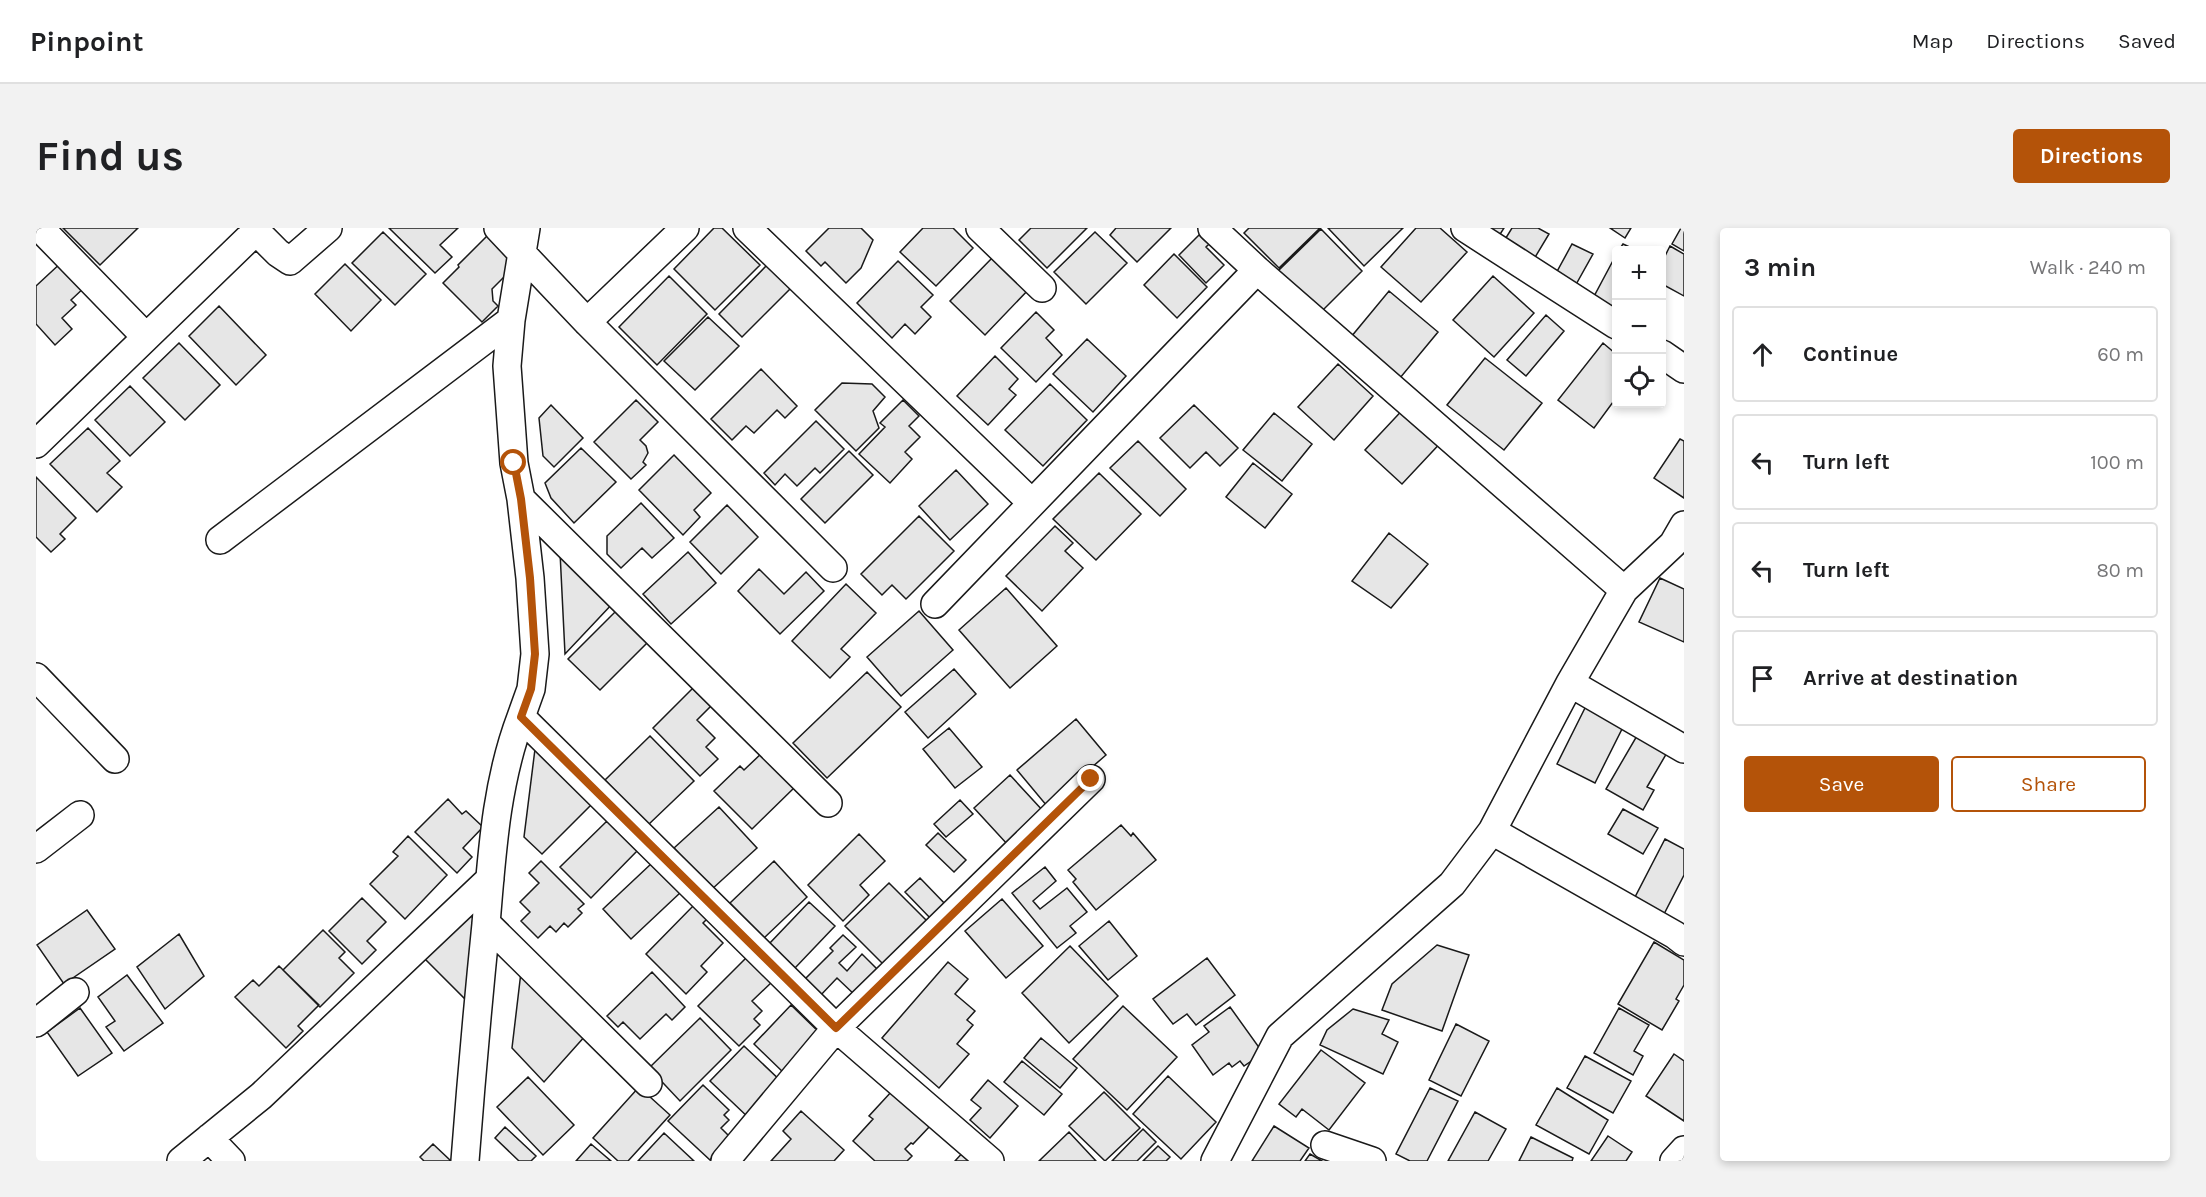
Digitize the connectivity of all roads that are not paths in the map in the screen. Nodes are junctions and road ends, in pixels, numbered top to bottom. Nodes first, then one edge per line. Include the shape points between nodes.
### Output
1 (40, 228) edge
2 (328, 228) edge
3 (498, 228) edge
4 (685, 228) edge
5 (747, 228) edge
6 (980, 228) edge
7 (1212, 228) edge
8 (1465, 228) edge
9 (254, 230) edge
10 (524, 240) edge
11 (1257, 270) junction
12 (1042, 288) dead end
13 (511, 320) junction
14 (587, 322) junction
15 (1612, 322) edge
16 (147, 337) junction
17 (1666, 357) edge
18 (1684, 369) edge
19 (36, 442) edge
20 (521, 499) junction
21 (1032, 503) junction
22 (220, 540) dead end
23 (1680, 540) edge
24 (833, 568) dead end
25 (1624, 590) junction
26 (935, 604) dead end
27 (36, 676) edge
28 (1570, 683) junction
29 (521, 717) junction
30 (1684, 749) edge
31 (115, 759) dead end
32 (1091, 779) dead end
33 (828, 803) dead end
34 (80, 815) dead end
35 (1492, 831) junction
36 (36, 849) edge
37 (490, 879) junction
38 (486, 923) junction
39 (1684, 942) edge
40 (75, 992) dead end
41 (36, 1023) edge
42 (836, 1028) junction
43 (648, 1083) dead end
44 (209, 1138) junction
45 (1325, 1145) dead end
46 (1684, 1150) edge
47 (181, 1161) edge
48 (231, 1161) edge
49 (465, 1161) edge
50 (726, 1161) edge
51 (990, 1161) edge
52 (1215, 1161) edge
53 (1372, 1161) edge
54 (1674, 1161) edge

1 - 16 street
2 - 9 street via 290,261
3 - 10 street
4 - 14 street
5 - 21 street
6 - 12 street
7 - 11 street
8 - 15 street
9 - 16 street
10 - 13 street
10 - 14 street
11 - 21 street
11 - 25 street
13 - 20 street via 507,366 514,463
13 - 22 street
14 - 24 street
16 - 19 street
17 - 18 street
20 - 29 street via 535,654 531,689
20 - 33 street
21 - 26 street
23 - 25 street
25 - 28 street
27 - 31 street
28 - 30 street
28 - 35 street
29 - 37 street via 500,790
29 - 42 street
32 - 42 street
34 - 36 street
35 - 39 street
35 - 52 street via 1452,884 1280,1036
37 - 38 street
37 - 44 street via 261,1096
38 - 43 street
38 - 49 street
40 - 41 street
42 - 50 street
42 - 51 street
44 - 47 street
44 - 48 street
45 - 53 street
46 - 54 street

